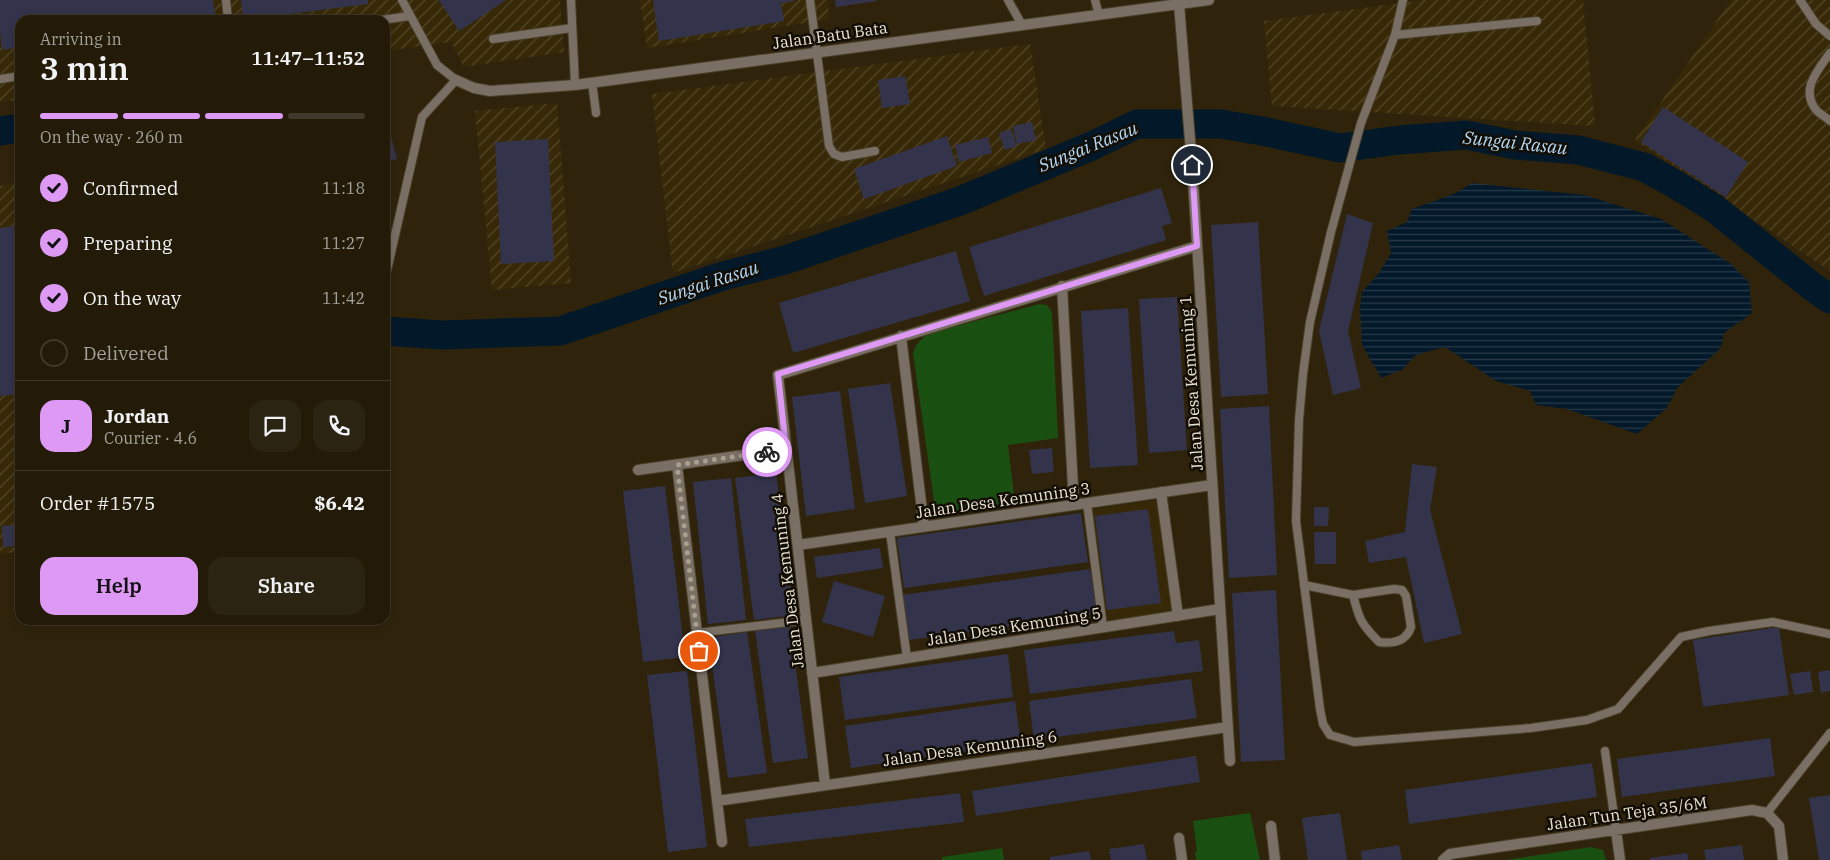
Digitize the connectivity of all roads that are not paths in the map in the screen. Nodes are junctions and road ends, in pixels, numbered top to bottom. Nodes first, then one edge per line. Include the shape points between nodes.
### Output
1 (226, 0) edge
2 (402, 0) edge
3 (571, 0) edge
4 (810, 0) edge
5 (1008, 0) edge
6 (1095, 0) edge
7 (1209, 0) edge
8 (1403, 0) edge
9 (1800, 0) edge
10 (1179, 4) junction
11 (1099, 14) junction
12 (228, 15) edge
13 (410, 16) junction
14 (390, 19) edge
15 (1537, 21) dead end
16 (1022, 25) junction
17 (572, 28) junction
18 (1395, 35) junction
19 (1830, 36) edge
20 (493, 39) dead end
21 (818, 52) junction
22 (1830, 52) edge
23 (15, 77) edge
24 (0, 79) edge
25 (456, 80) junction
26 (592, 82) junction
27 (575, 85) junction
28 (596, 113) dead end
29 (1830, 120) edge
30 (875, 150) dead end
31 (1197, 246) junction
32 (390, 257) edge
33 (1062, 286) junction
34 (901, 336) junction
35 (786, 449) junction
36 (677, 465) junction
37 (638, 470) dead end
38 (1212, 485) junction
39 (1161, 492) junction
40 (1087, 503) junction
41 (1074, 505) junction
42 (924, 527) junction
43 (890, 532) junction
44 (798, 545) junction
45 (1304, 585) junction
46 (1353, 595) junction
47 (1220, 609) junction
48 (1178, 616) junction
49 (806, 620) junction
50 (1103, 627) junction
51 (697, 633) junction
52 (1830, 634) edge
53 (907, 658) junction
54 (812, 673) junction
55 (1228, 727) junction
56 (1830, 733) edge
57 (1605, 751) dead end
58 (1230, 761) dead end
59 (825, 784) junction
60 (717, 801) junction
61 (1767, 813) junction
62 (1271, 826) dead end
63 (1616, 830) junction
64 (1178, 838) dead end
65 (722, 842) dead end
66 (1182, 860) edge
67 (1275, 860) edge
68 (1443, 860) edge
69 (1620, 860) edge
70 (1783, 860) edge

1 - 12 lane
2 - 13 lane
3 - 17 lane
4 - 21 lane
5 - 16 lane
6 - 11 lane
7 - 10 street, Jalan Batu Bata
8 - 18 lane
9 - 19 lane via 1816,24
10 - 11 street, Jalan Batu Bata
10 - 31 street, Jalan Desa Kemuning 1
11 - 16 street, Jalan Batu Bata
13 - 14 lane
13 - 25 lane via 438,65
15 - 18 lane
16 - 21 street, Jalan Batu Bata
17 - 20 lane
17 - 27 lane
18 - 45 lane via 1361,123 1310,322 1299,420 1296,521
21 - 26 street, Jalan Batu Bata
21 - 30 lane via 829,146 834,154 842,157
22 - 29 lane via 1810,83 1810,96 1816,110
23 - 24 lane
25 - 27 street, Jalan Batu Bata via 490,91
25 - 32 lane via 422,117
26 - 27 street, Jalan Batu Bata
26 - 28 lane
31 - 33 street
31 - 38 street, Jalan Desa Kemuning 1
33 - 34 street
33 - 41 street
34 - 35 street, Jalan Desa Kemuning 4 via 778,374
34 - 42 street
35 - 36 street
35 - 44 street, Jalan Desa Kemuning 4
36 - 37 street
36 - 51 street
38 - 39 street, Jalan Desa Kemuning 3
38 - 47 street, Jalan Desa Kemuning 1
39 - 40 street, Jalan Desa Kemuning 3
39 - 48 street
40 - 41 street, Jalan Desa Kemuning 3
40 - 50 lane
41 - 42 street, Jalan Desa Kemuning 3
42 - 43 street, Jalan Desa Kemuning 3
43 - 44 street, Jalan Desa Kemuning 3
43 - 53 lane
44 - 49 street, Jalan Desa Kemuning 4
45 - 46 lane
45 - 52 lane via 1322,724 1330,735 1354,742 1531,728 1587,720 1618,709 1681,637 1773,622
46 - 46 lane via 1359,618 1379,642 1403,640 1411,627 1402,590
47 - 48 street, Jalan Desa Kemuning 5
47 - 55 street, Jalan Desa Kemuning 1
48 - 50 street, Jalan Desa Kemuning 5
49 - 51 lane
49 - 54 street, Jalan Desa Kemuning 4
50 - 53 street, Jalan Desa Kemuning 5
51 - 60 street
53 - 54 street, Jalan Desa Kemuning 5
54 - 59 street, Jalan Desa Kemuning 4
55 - 58 street, Jalan Desa Kemuning 1
55 - 59 street, Jalan Desa Kemuning 6
56 - 61 lane
57 - 63 lane
59 - 60 street, Jalan Desa Kemuning 6
60 - 65 street
61 - 63 street, Jalan Tun Teja 35/6M via 1752,810
61 - 70 street via 1779,826
62 - 67 street
63 - 68 street, Jalan Tun Teja 35/6M via 1450,854
63 - 69 street
64 - 66 street

